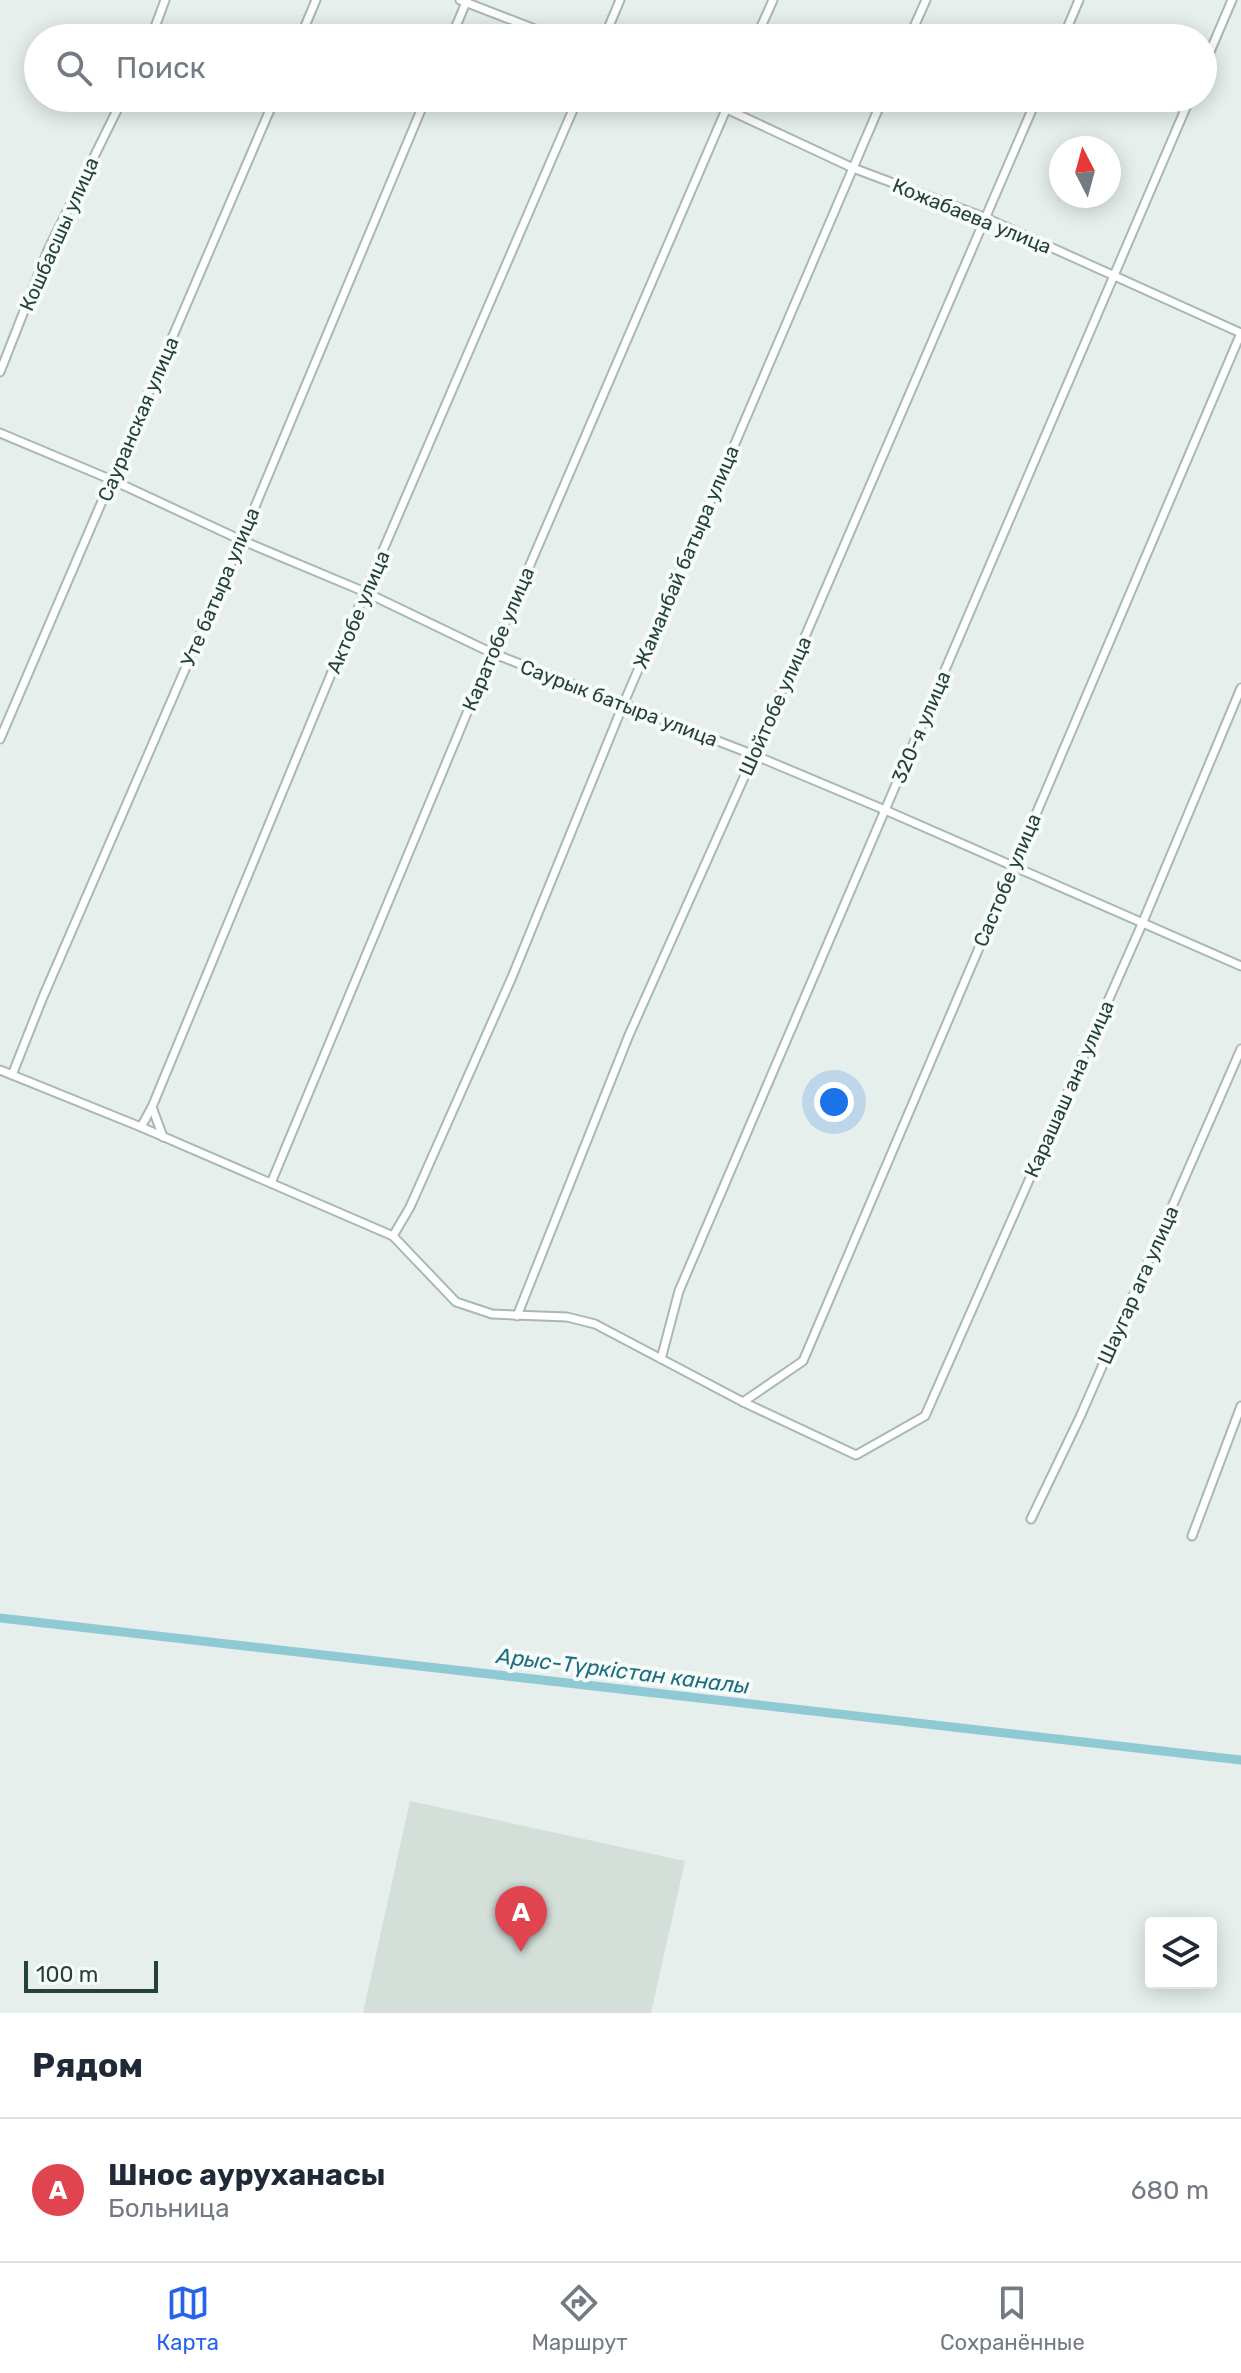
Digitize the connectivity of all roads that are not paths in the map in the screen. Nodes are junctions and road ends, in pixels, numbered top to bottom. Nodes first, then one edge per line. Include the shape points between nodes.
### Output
1 (165, 0) edge
2 (316, 0) edge
3 (620, 0) edge
4 (773, 0) edge
5 (926, 0) edge
6 (1079, 0) edge
7 (1232, 0) edge
8 (465, 1) edge
9 (156, 24) edge
10 (306, 24) edge
11 (456, 24) edge
12 (523, 24) edge
13 (610, 24) edge
14 (762, 24) edge
15 (915, 24) edge
16 (1069, 24) edge
17 (1217, 35) edge
18 (116, 112) edge
19 (269, 112) edge
20 (420, 112) edge
21 (572, 112) edge
22 (724, 112) edge
23 (734, 112) edge
24 (877, 112) edge
25 (1031, 112) edge
26 (1184, 112) edge
27 (853, 168) junction
28 (986, 218) junction
29 (1113, 276) junction
30 (1241, 333) edge
31 (0, 372) edge
32 (0, 433) edge
33 (112, 480) junction
34 (241, 540) junction
35 (365, 592) junction
36 (492, 653) junction
37 (1241, 688) edge
38 (623, 705) junction
39 (0, 739) edge
40 (754, 755) junction
41 (885, 810) junction
42 (1012, 867) junction
43 (1142, 924) junction
44 (1241, 966) edge
45 (1241, 1049) edge
46 (0, 1070) edge
47 (12, 1075) junction
48 (152, 1107) junction
49 (141, 1127) junction
50 (163, 1137) junction
51 (271, 1183) junction
52 (393, 1236) junction
53 (517, 1316) junction
54 (661, 1359) junction
55 (743, 1402) junction
56 (1241, 1406) edge
57 (1031, 1519) dead end
58 (1192, 1536) dead end

1 - 9 street
2 - 10 street
3 - 13 street
4 - 14 street
5 - 15 street
6 - 16 street
7 - 17 street
8 - 11 street
8 - 12 street
18 - 31 street, Кошбасшы улица via 48,250
19 - 33 street, Сауранская улица
20 - 34 street, Уте батыра улица
21 - 35 street, Актобе улица
22 - 36 street, Каратобе улица
23 - 27 street, Кожабаева улица
24 - 27 street, Жаманбай батыра улица
25 - 28 street, Шойтобе улица
26 - 29 street, 320-я улица
27 - 28 street, Кожабаева улица
27 - 38 street, Жаманбай батыра улица
28 - 29 street, Кожабаева улица
28 - 40 street, Шойтобе улица
29 - 30 street, Кожабаева улица
29 - 41 street, 320-я улица
30 - 42 street, Састобе улица
32 - 33 street, Саурык батыра улица
33 - 34 street, Саурык батыра улица
33 - 39 street, Сауранская улица
34 - 35 street, Саурык батыра улица
34 - 47 street, Уте батыра улица
35 - 36 street, Саурык батыра улица
35 - 48 street, Актобе улица
36 - 38 street, Саурык батыра улица
36 - 51 street, Каратобе улица
37 - 43 street, Карашаш ана улица
38 - 40 street, Саурык батыра улица
38 - 52 street, Жаманбай батыра улица via 512,977
40 - 41 street, Саурык батыра улица
40 - 53 street, Шойтобе улица via 629,1035
41 - 42 street, Саурык батыра улица
41 - 54 street, 320-я улица via 679,1291
42 - 43 street, Саурык батыра улица
42 - 55 street, Састобе улица via 803,1361
43 - 44 street, Саурык батыра улица
43 - 55 street, Карашаш ана улица via 925,1416 856,1455
45 - 57 street, Шаугар ага улица
46 - 47 street
47 - 49 street
48 - 49 street, Актобе улица
48 - 50 street
49 - 50 street
50 - 51 street
51 - 52 street
52 - 53 street via 456,1302
53 - 54 street via 567,1317 595,1324
54 - 55 street
56 - 58 street

